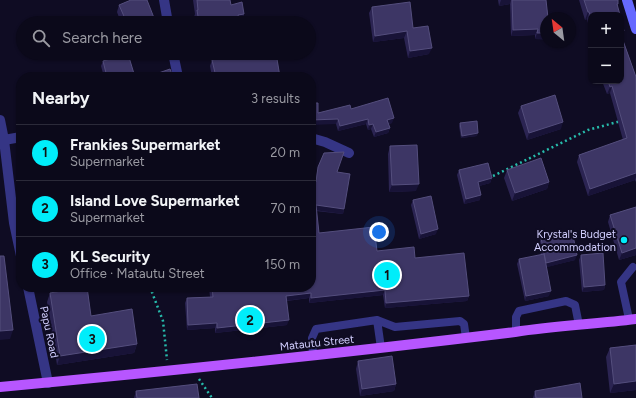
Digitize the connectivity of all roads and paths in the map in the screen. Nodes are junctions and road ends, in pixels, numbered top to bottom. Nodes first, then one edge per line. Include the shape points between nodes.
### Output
1 (164, 0) edge
2 (627, 0) edge
3 (167, 16) edge
4 (636, 30) edge
5 (174, 60) edge
6 (177, 72) edge
7 (0, 120) edge
8 (622, 121) edge
9 (16, 138) edge
10 (316, 139) edge
11 (4, 140) junction
12 (349, 153) dead end
13 (494, 176) dead end
14 (16, 232) edge
15 (633, 267) dead end
16 (29, 292) edge
17 (152, 292) edge
18 (633, 319) edge
19 (378, 320) junction
20 (580, 325) junction
21 (516, 331) junction
22 (466, 338) junction
23 (381, 348) junction
24 (313, 355) junction
25 (192, 368) junction
26 (168, 371) junction
27 (48, 383) junction
28 (0, 387) edge
29 (212, 398) edge

1 - 3 street
2 - 4 main road
5 - 6 street
7 - 11 street
8 - 13 path via 588,130
9 - 11 street
10 - 12 street
11 - 14 street
15 - 18 lane via 621,282
16 - 27 street, Papu Road
17 - 26 path via 163,321
18 - 20 main road, Matautu Street
19 - 22 lane via 395,327 460,321 464,324
19 - 23 lane
19 - 24 lane via 316,329 312,338
20 - 21 main road, Matautu Street
20 - 21 lane via 575,305 566,300 518,312
21 - 22 main road, Matautu Street
22 - 23 main road, Matautu Street
23 - 24 main road, Matautu Street
24 - 25 main road, Matautu Street
25 - 26 main road, Matautu Street
25 - 29 path
26 - 27 main road, Matautu Street
27 - 28 main road, Matautu Street

